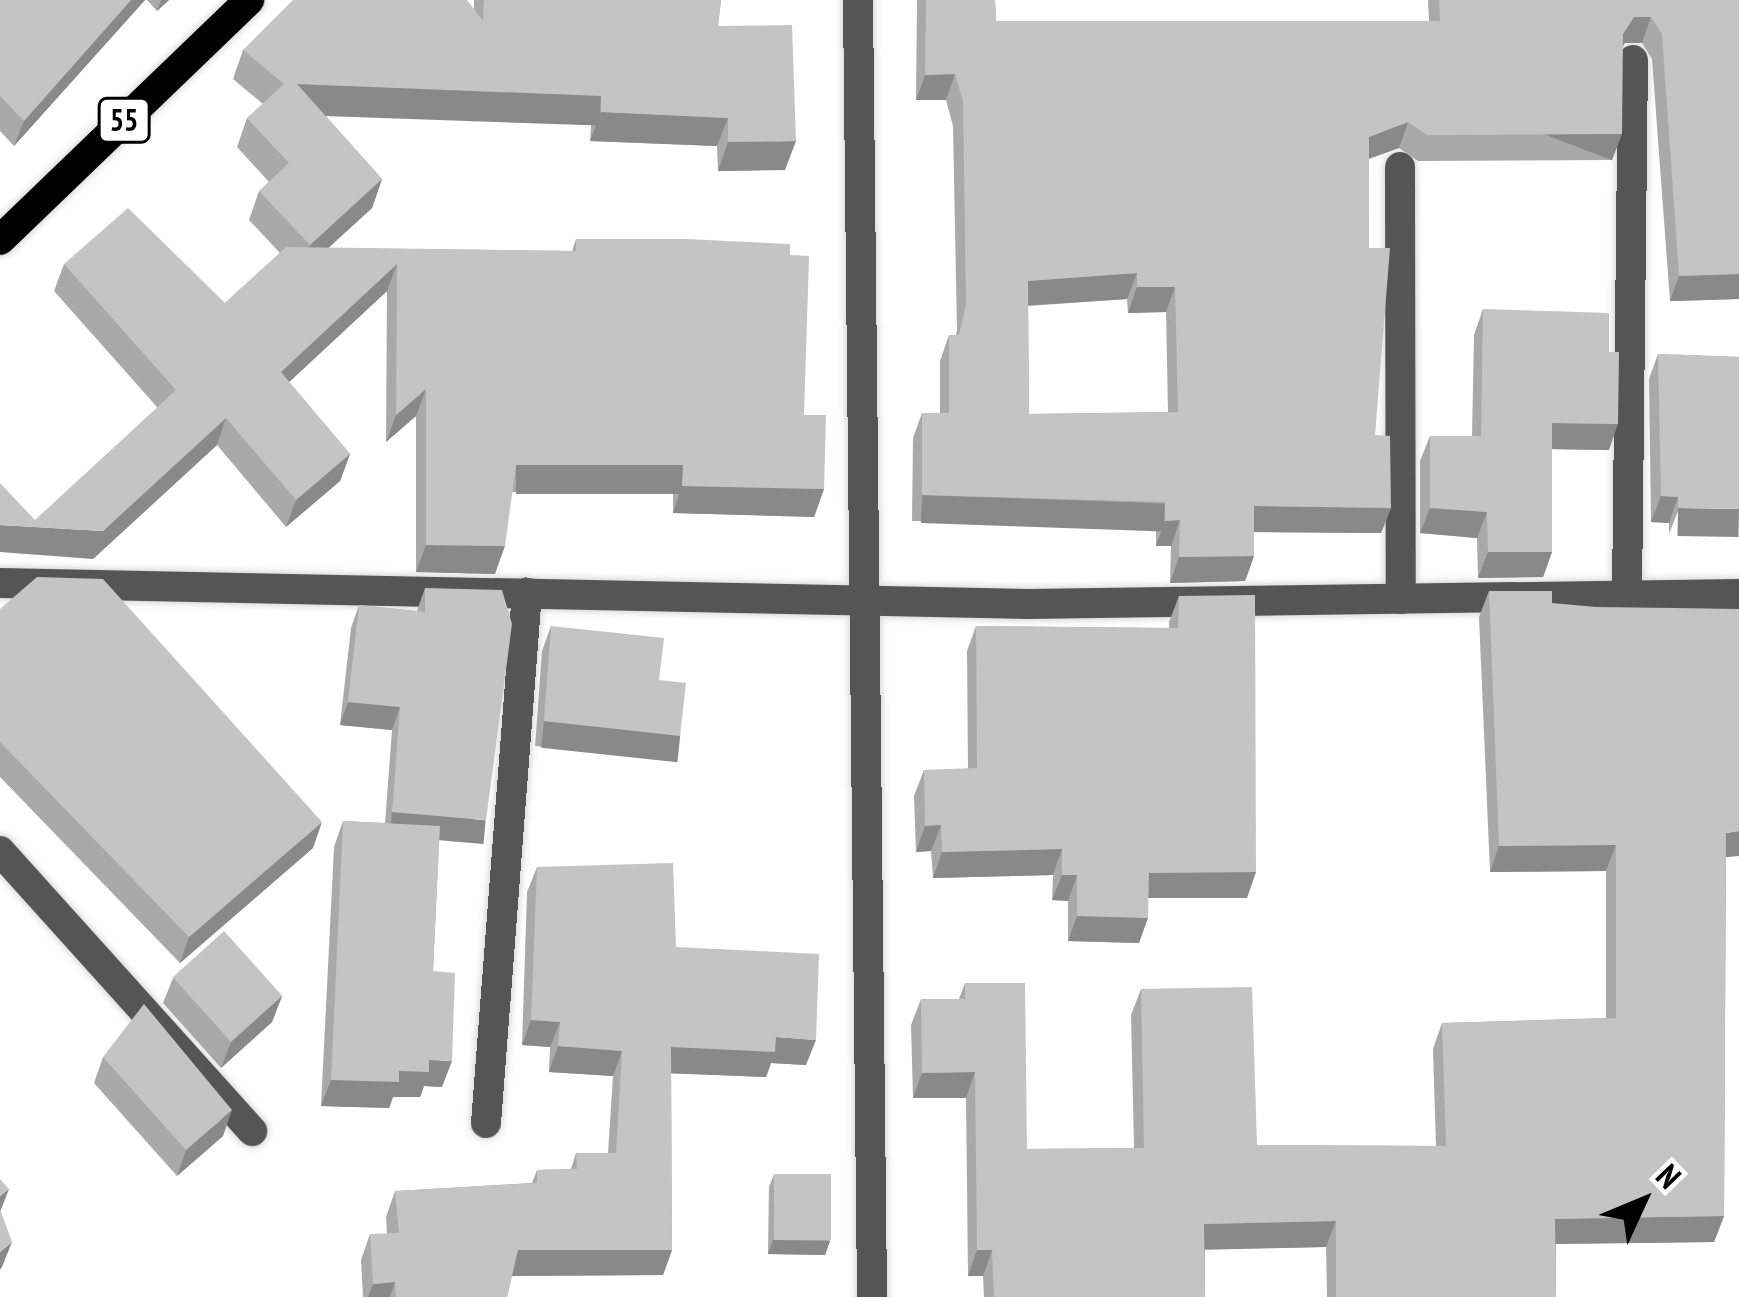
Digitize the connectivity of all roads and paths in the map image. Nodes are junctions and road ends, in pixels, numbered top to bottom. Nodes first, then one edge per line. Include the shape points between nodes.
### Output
1 (249, 0) edge
2 (858, 0) edge
3 (1633, 60) dead end
4 (1400, 167) dead end
5 (0, 241) edge
6 (0, 583) edge
7 (527, 593) junction
8 (1739, 594) edge
9 (1627, 596) junction
10 (1401, 599) junction
11 (865, 601) junction
12 (0, 851) edge
13 (486, 1123) dead end
14 (252, 1131) dead end
15 (872, 1297) edge

1 - 5 main road, 55
2 - 11 street
3 - 9 street
4 - 10 street
6 - 7 street
7 - 11 street
7 - 13 street
8 - 9 street
9 - 10 street
10 - 11 street
11 - 15 street
12 - 14 street

